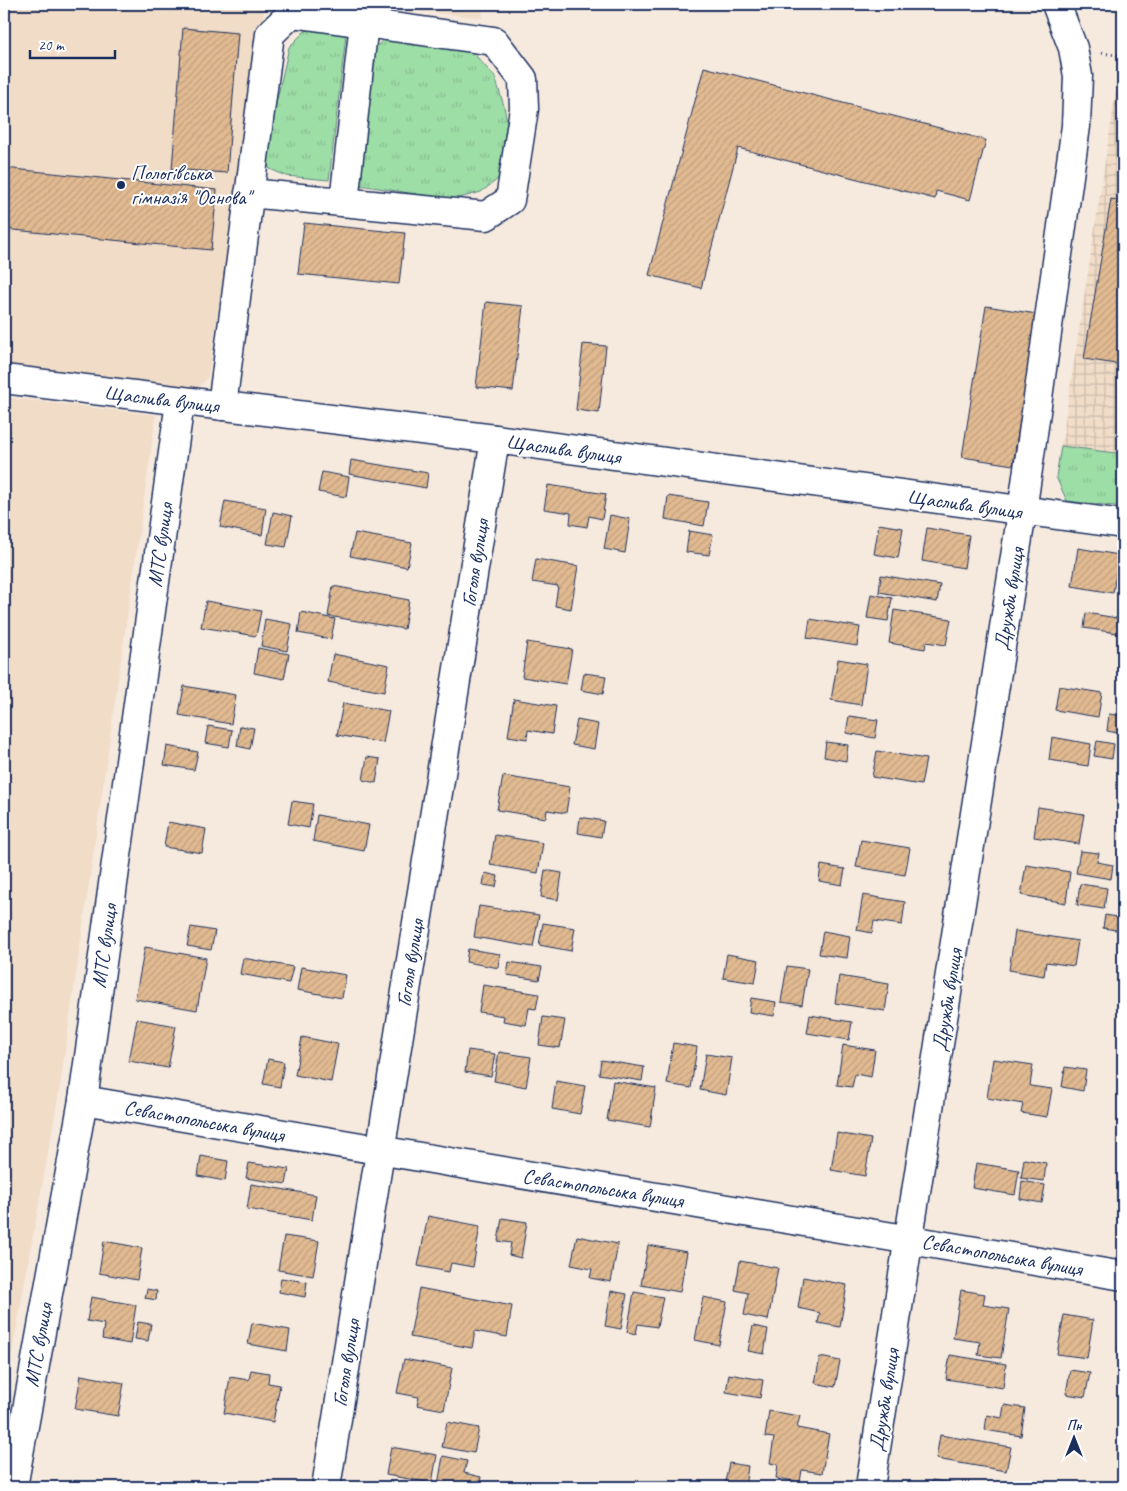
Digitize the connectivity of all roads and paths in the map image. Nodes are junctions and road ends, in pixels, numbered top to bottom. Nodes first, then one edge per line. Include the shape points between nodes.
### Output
1 (1056, 4) edge
2 (364, 23) junction
3 (249, 192) junction
4 (344, 202) junction
5 (4, 379) edge
6 (180, 402) junction
7 (222, 406) junction
8 (495, 439) junction
9 (1022, 512) junction
10 (1123, 524) edge
11 (83, 1100) junction
12 (380, 1152) junction
13 (909, 1239) junction
14 (1123, 1276) edge
15 (13, 1487) edge
16 (326, 1487) edge
17 (870, 1487) edge

1 - 9 street, Дружби вулиця via 1073,48 1078,102
2 - 3 street via 292,13 270,34
2 - 4 street
2 - 4 street via 494,41 523,79 524,109 510,200 486,216
3 - 4 street
3 - 7 street
5 - 6 street, Щаслива вулиця
6 - 7 street, Щаслива вулиця
6 - 11 street, МТС вулиця
7 - 8 street, Щаслива вулиця
8 - 9 street, Щаслива вулиця
8 - 12 street, Гоголя вулиця
9 - 10 street, Щаслива вулиця
9 - 13 street, Дружби вулиця
11 - 12 street, Севастопольська вулиця
11 - 15 street, МТС вулиця
12 - 13 street, Севастопольська вулиця
12 - 16 street, Гоголя вулиця
13 - 14 street, Севастопольська вулиця
13 - 17 street, Дружби вулиця

